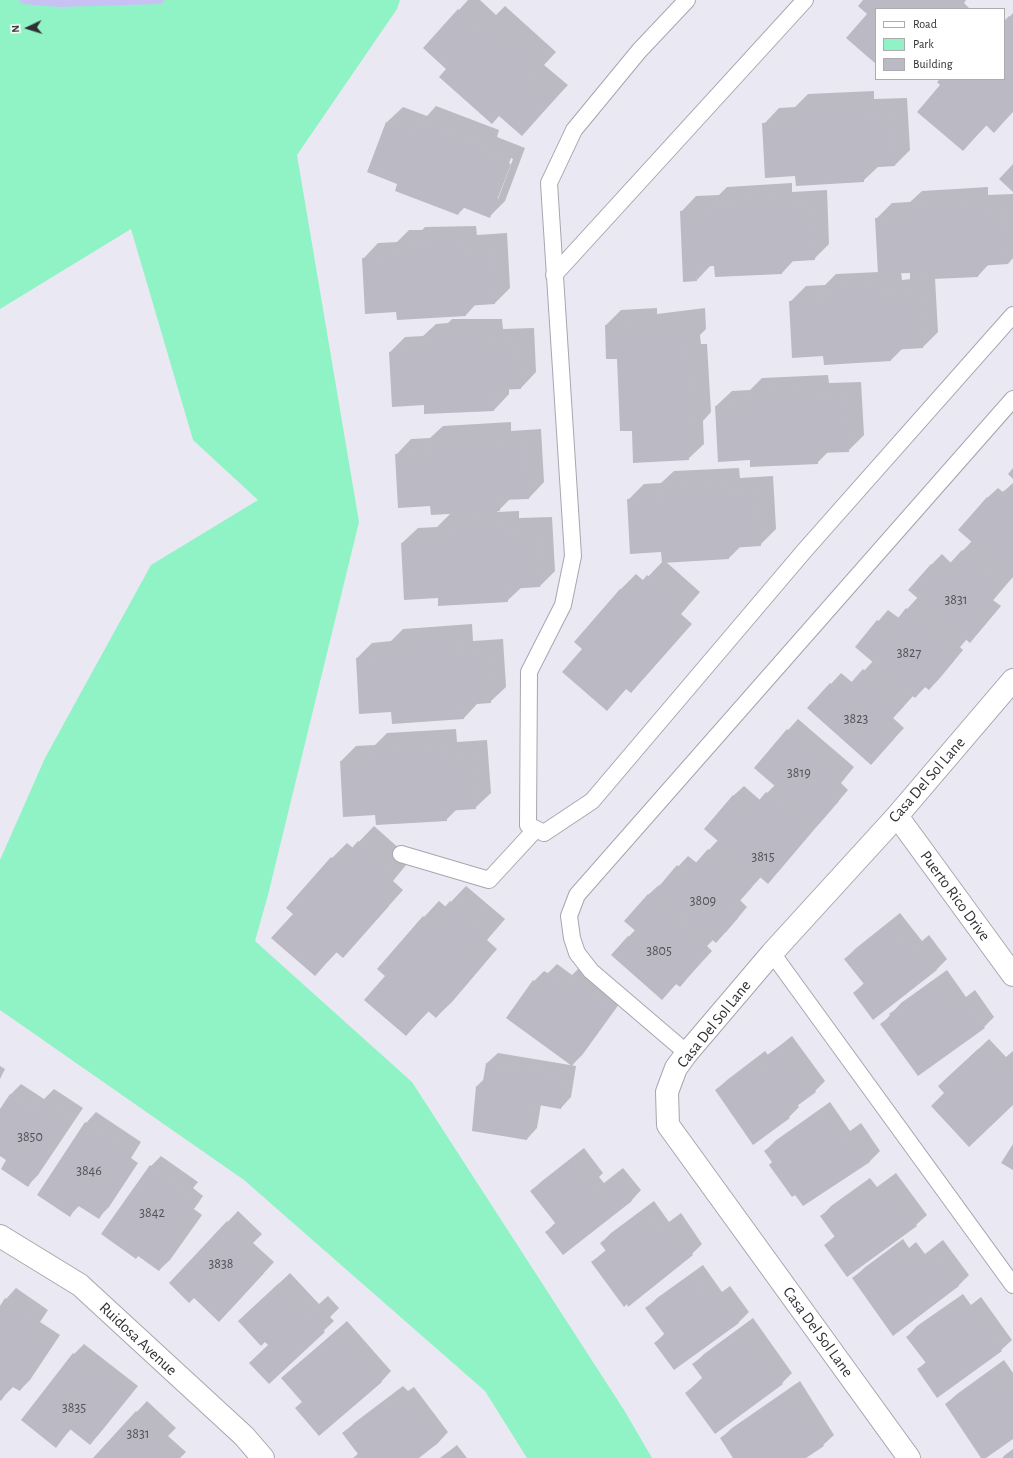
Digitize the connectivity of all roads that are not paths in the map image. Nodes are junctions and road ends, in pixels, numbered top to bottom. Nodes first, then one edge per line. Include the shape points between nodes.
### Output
1 (687, 0) edge
2 (805, 0) edge
3 (554, 275) junction
4 (1013, 315) edge
5 (1013, 398) edge
6 (1013, 680) edge
7 (897, 816) junction
8 (536, 829) junction
9 (401, 854) dead end
10 (772, 953) junction
11 (1013, 975) edge
12 (687, 1053) junction
13 (0, 1236) edge
14 (1013, 1285) edge
15 (264, 1458) edge
16 (909, 1458) edge

1 - 3 lane via 639,52 574,130 549,183
2 - 3 lane
3 - 8 lane via 573,556 563,604 529,672 528,825
4 - 8 lane via 805,550 592,801 544,833
5 - 12 lane via 577,895 569,916 577,953 591,971
6 - 7 street, Casa Del Sol Lane
7 - 10 street, Casa Del Sol Lane
7 - 11 street, Puerto Rico Drive
8 - 9 lane via 490,880
10 - 12 street, Casa Del Sol Lane
10 - 14 lane
12 - 16 street, Casa Del Sol Lane via 676,1068 667,1092 668,1126
13 - 15 street, Ruidosa Avenue via 80,1285 244,1436

